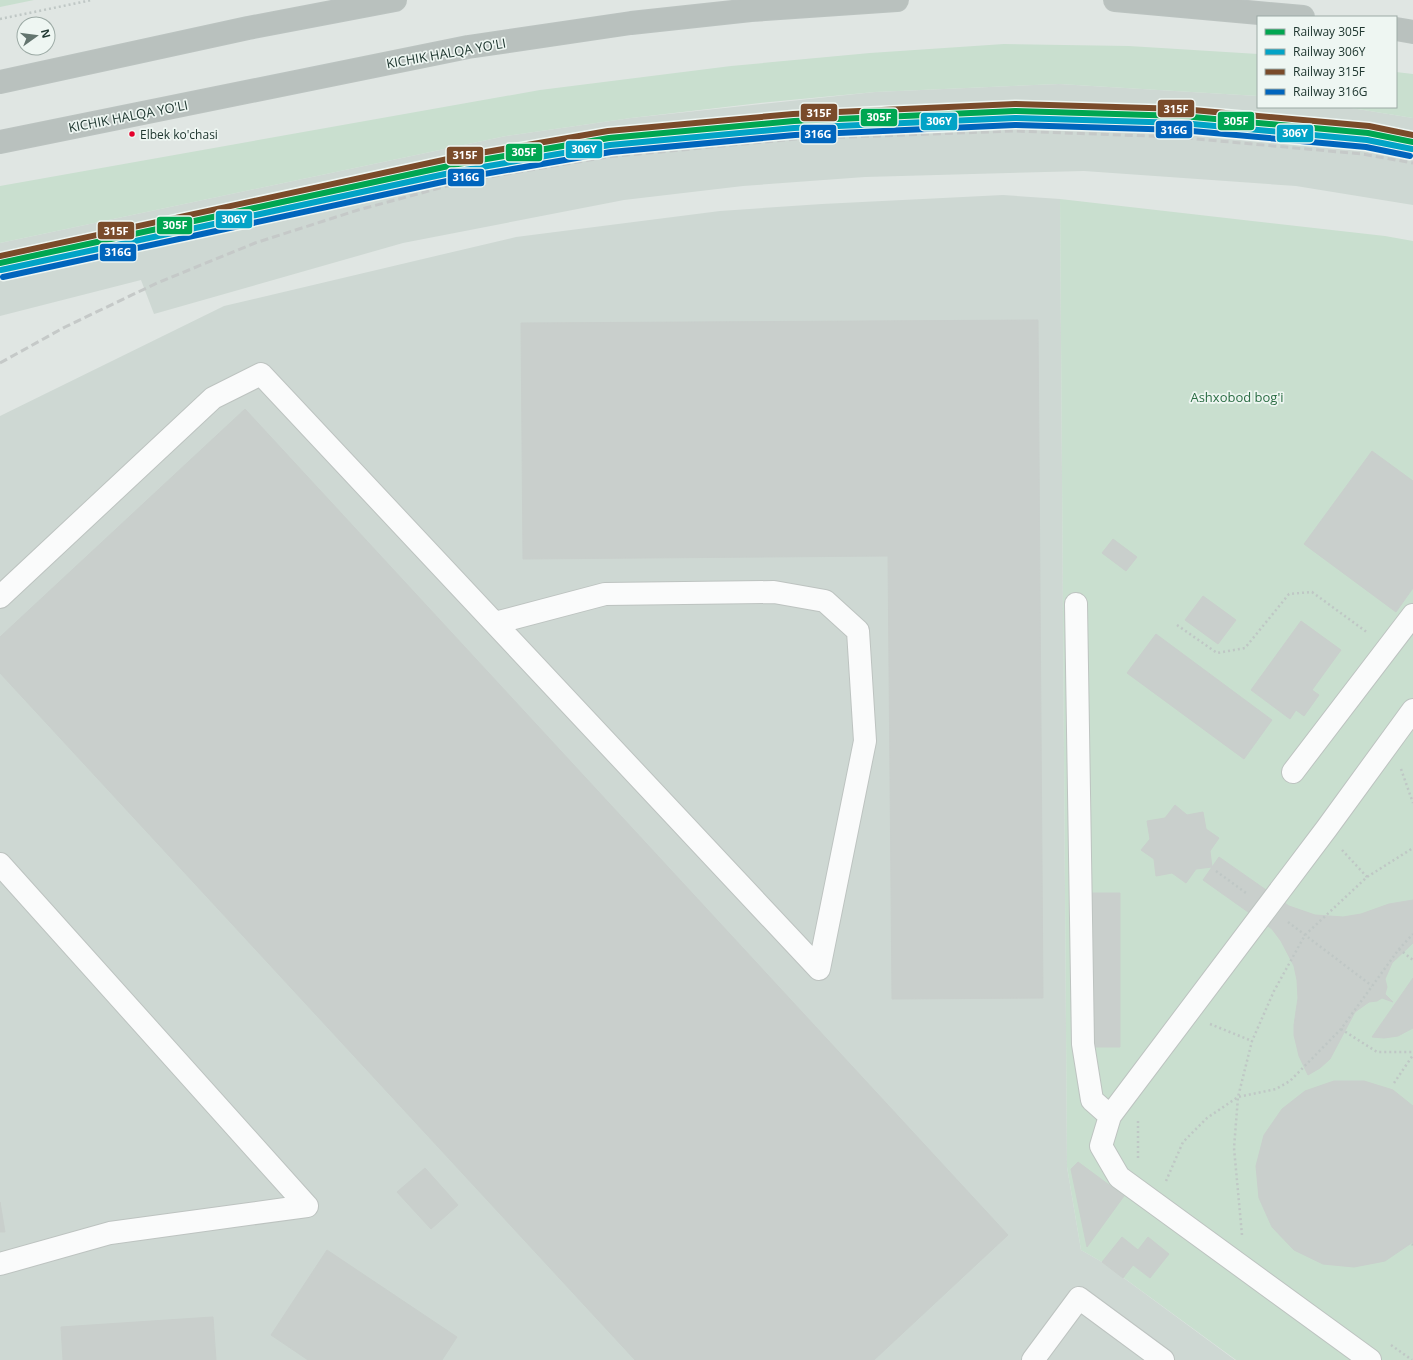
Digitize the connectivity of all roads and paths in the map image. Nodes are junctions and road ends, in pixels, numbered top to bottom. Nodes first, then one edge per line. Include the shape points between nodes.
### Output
1 (92, 0) edge
2 (395, 0) edge
3 (897, 0) edge
4 (1115, 0) edge
5 (1292, 16) edge
6 (0, 19) edge
7 (1397, 29) edge
8 (1413, 32) edge
9 (0, 82) edge
10 (0, 142) edge
11 (0, 597) edge
12 (1076, 604) dead end
13 (1413, 615) edge
14 (495, 623) junction
15 (1177, 625) dead end
16 (1388, 647) junction
17 (1413, 710) edge
18 (1391, 741) junction
19 (1293, 772) dead end
20 (1413, 803) edge
21 (1327, 828) junction
22 (1413, 848) edge
23 (0, 864) edge
24 (1216, 871) dead end
25 (1367, 877) junction
26 (1248, 894) dead end
27 (1286, 921) dead end
28 (1304, 934) junction
29 (1413, 934) edge
30 (1399, 949) junction
31 (1413, 960) edge
32 (1372, 986) junction
33 (1185, 1016) junction
34 (1341, 1029) junction
35 (1252, 1041) junction
36 (1413, 1053) edge
37 (1394, 1083) dead end
38 (1238, 1097) junction
39 (1110, 1116) junction
40 (1158, 1205) junction
41 (0, 1264) edge
42 (1246, 1269) junction
43 (1033, 1360) edge
44 (1163, 1360) edge
45 (1370, 1360) edge

1 - 6 path
2 - 9 highway via 248,28
3 - 10 highway, KICHIK HALQA YO'LI via 752,10 631,23 468,48
4 - 5 highway
7 - 8 highway
11 - 14 street via 213,398 261,374
12 - 39 street via 1083,1044 1092,1100
13 - 16 street
14 - 14 street via 605,594 774,592 825,600 858,631 865,741 819,969
15 - 16 path via 1217,653 1245,648 1289,594 1312,592
16 - 19 street
17 - 18 street
18 - 20 path
18 - 21 street
21 - 25 path
21 - 33 street
22 - 25 path
23 - 41 street via 307,1206 110,1233
24 - 26 path
25 - 28 path
27 - 28 path
28 - 32 path
28 - 35 path
29 - 30 path
30 - 31 path
30 - 32 path
32 - 34 path
33 - 35 path
33 - 39 street
34 - 36 path via 1377,1052
34 - 38 path via 1290,1081 1276,1089
35 - 38 path
36 - 37 path
38 - 40 path via 1207,1118 1183,1142
38 - 42 path via 1234,1148
39 - 40 street via 1102,1146 1119,1177
40 - 42 street
42 - 45 street
43 - 44 street via 1079,1298

